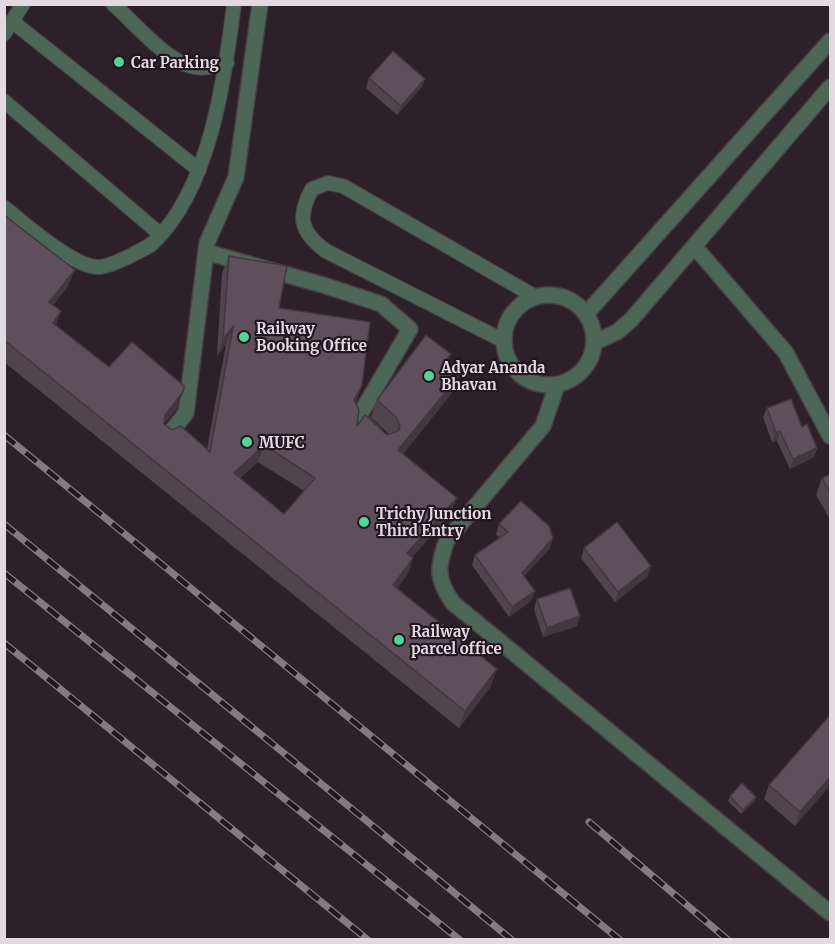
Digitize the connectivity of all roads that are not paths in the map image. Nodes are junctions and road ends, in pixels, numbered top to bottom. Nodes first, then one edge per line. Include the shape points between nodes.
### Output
1 (23, 4) edge
2 (113, 4) edge
3 (234, 4) edge
4 (260, 4) edge
5 (13, 22) junction
6 (4, 34) edge
7 (831, 40) edge
8 (227, 63) junction
9 (831, 87) edge
10 (4, 101) edge
11 (199, 170) junction
12 (4, 207) edge
13 (160, 234) junction
14 (695, 247) junction
15 (206, 252) junction
16 (534, 296) junction
17 (586, 313) junction
18 (504, 341) junction
19 (595, 342) junction
20 (556, 385) junction
21 (167, 436) edge
22 (831, 436) edge
23 (384, 442) edge
24 (831, 914) edge

1 - 5 lane
2 - 8 lane via 162,49 190,66 206,68
3 - 8 lane
4 - 15 street via 236,177
5 - 6 lane
5 - 11 lane
7 - 17 street
8 - 11 lane
9 - 14 street
10 - 13 lane
11 - 13 lane via 176,215
12 - 13 lane via 45,241 98,268 153,244
14 - 19 street via 631,320
14 - 22 street via 786,353
15 - 21 street via 186,412
15 - 23 street via 381,304 410,328 358,418
16 - 17 street via 563,296
16 - 18 street via 512,314 505,327
16 - 18 lane via 343,186 328,183 312,189 303,205 303,225 313,241
17 - 19 street
18 - 20 street via 506,356 514,369 541,385
19 - 20 street via 583,370
20 - 24 street via 543,426 447,540 439,561 441,586 453,603 479,625

